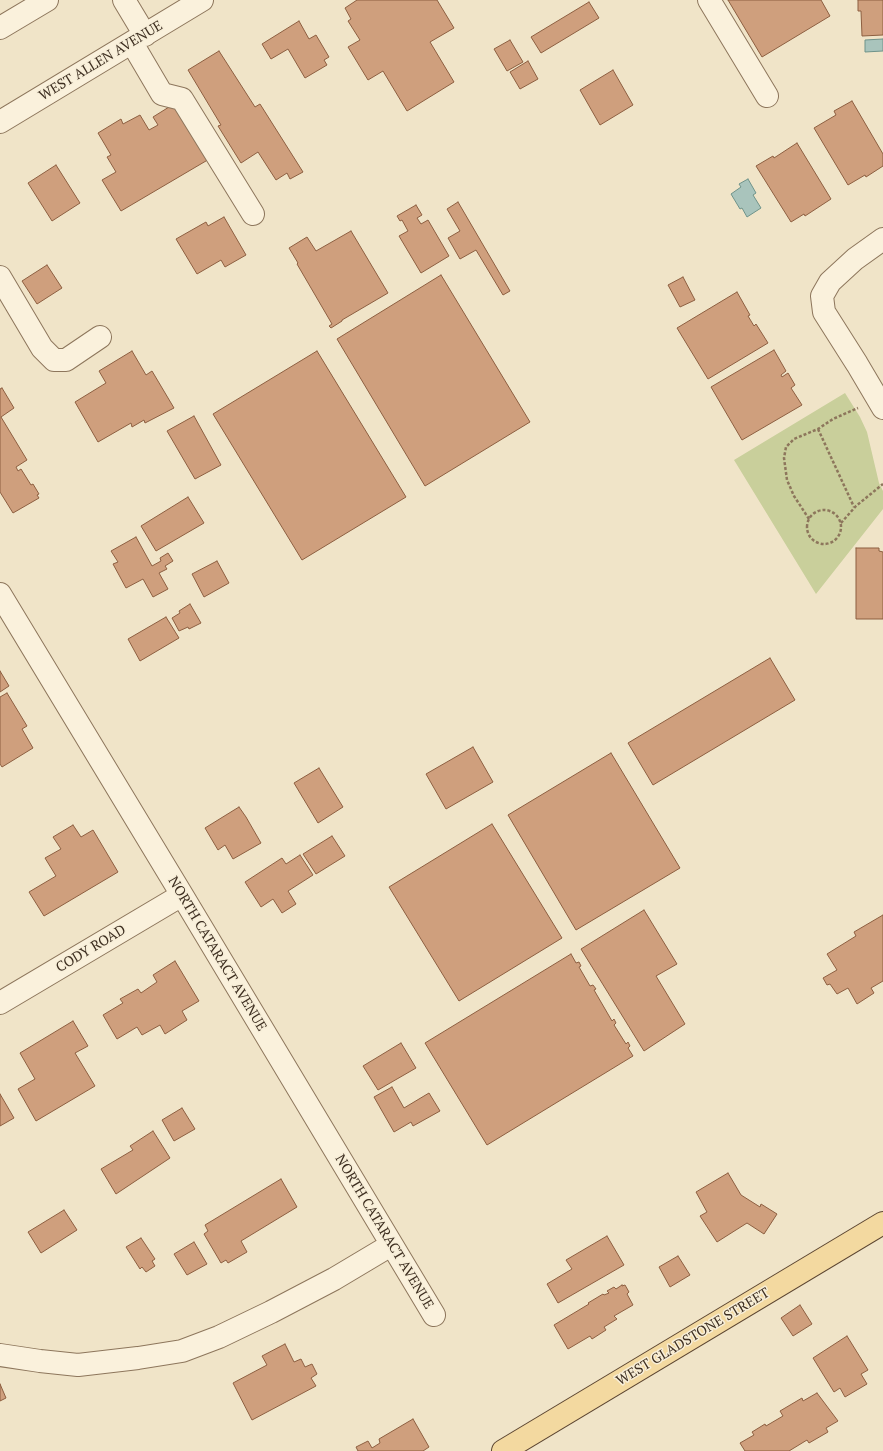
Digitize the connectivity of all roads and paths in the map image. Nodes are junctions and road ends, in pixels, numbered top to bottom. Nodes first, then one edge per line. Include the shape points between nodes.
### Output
1 (47, 0) edge
2 (124, 0) edge
3 (202, 0) edge
4 (709, 0) edge
5 (0, 28) edge
6 (138, 39) junction
7 (766, 96) dead end
8 (0, 122) edge
9 (253, 214) dead end
10 (883, 239) edge
11 (0, 277) edge
12 (100, 337) dead end
13 (858, 408) dead end
14 (883, 408) edge
15 (818, 429) junction
16 (883, 484) edge
17 (854, 507) junction
18 (809, 519) junction
19 (841, 523) junction
20 (0, 594) edge
21 (182, 895) junction
22 (0, 1003) edge
23 (883, 1223) edge
24 (391, 1245) junction
25 (434, 1315) dead end
26 (0, 1355) edge
27 (504, 1451) edge

1 - 5 street
2 - 6 street
3 - 6 street, WEST ALLEN AVENUE
4 - 7 street
6 - 8 street, WEST ALLEN AVENUE
6 - 9 street via 162,94 182,99
10 - 14 street via 855,259 830,282 822,296 824,312
11 - 12 street via 42,348 54,360 66,360
13 - 15 path
15 - 17 path
15 - 18 path via 794,439 786,447 784,458 787,480
16 - 17 path
17 - 19 path
18 - 19 path via 818,511 829,511 839,518
18 - 19 path via 808,529 812,539 826,544 836,539
20 - 21 street, NORTH CATARACT AVENUE
21 - 22 street, CODY ROAD
21 - 24 street, NORTH CATARACT AVENUE
23 - 27 main road, WEST GLADSTONE STREET
24 - 25 street, NORTH CATARACT AVENUE
24 - 26 street via 271,1312 182,1351 78,1365

